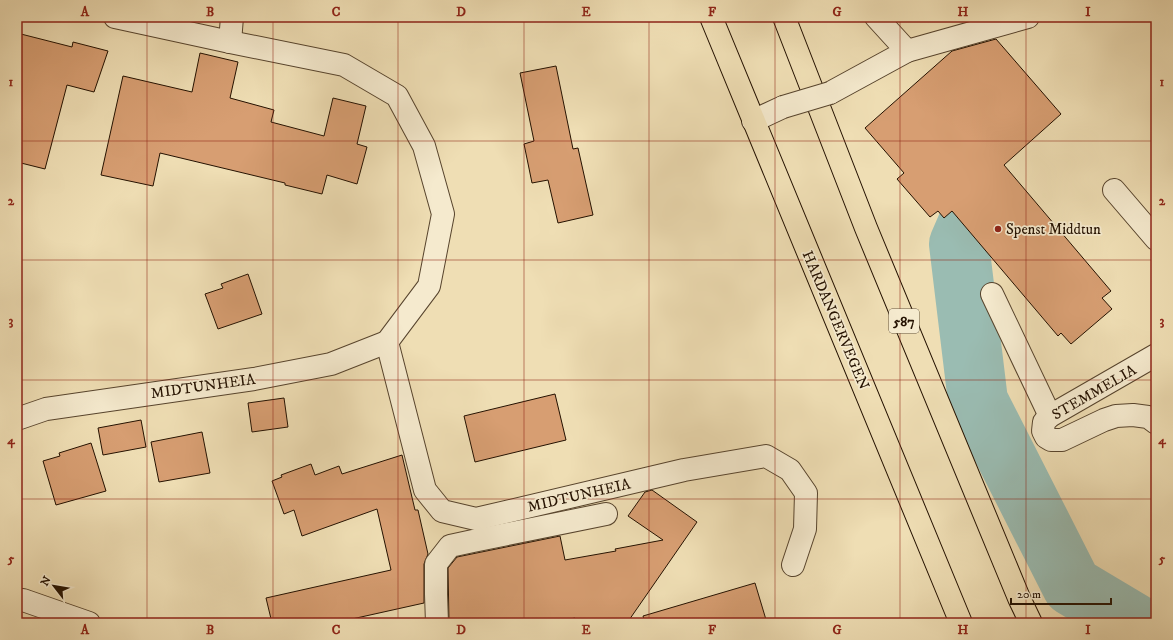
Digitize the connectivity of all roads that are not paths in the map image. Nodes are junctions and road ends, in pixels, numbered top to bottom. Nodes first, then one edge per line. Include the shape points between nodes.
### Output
1 (115, 17) edge
2 (232, 17) edge
3 (711, 17) edge
4 (784, 17) edge
5 (876, 17) edge
6 (1028, 17) edge
7 (230, 42) junction
8 (907, 51) junction
9 (753, 121) junction
10 (1114, 190) dead end
11 (1156, 239) edge
12 (992, 294) dead end
13 (387, 342) junction
14 (1156, 355) edge
15 (1050, 416) junction
16 (17, 419) edge
17 (1156, 423) edge
18 (606, 514) dead end
19 (793, 566) dead end
20 (23, 600) dead end
21 (89, 623) edge
22 (437, 623) edge
23 (961, 623) edge
24 (1031, 623) edge

1 - 7 street
2 - 7 street
3 - 9 main road, HARDANGERVEGEN
4 - 24 main road, 587 via 866,228
5 - 8 street
6 - 8 street
7 - 13 street via 344,64 397,96 424,146 443,214 429,286
8 - 9 street, bridge via 830,93 783,107
9 - 23 main road, HARDANGERVEGEN
10 - 11 street
12 - 15 street
13 - 16 street, MIDTUNHEIA via 331,364 254,379 46,409
13 - 19 street, MIDTUNHEIA via 425,490 442,511 476,519 684,470 766,456 790,470 806,493 804,529
14 - 15 street, STEMMELIA
15 - 17 street, STEMMELIA via 1044,422 1043,432 1052,440 1062,440 1116,416 1148,417
18 - 22 street via 450,546 436,564
20 - 21 street

